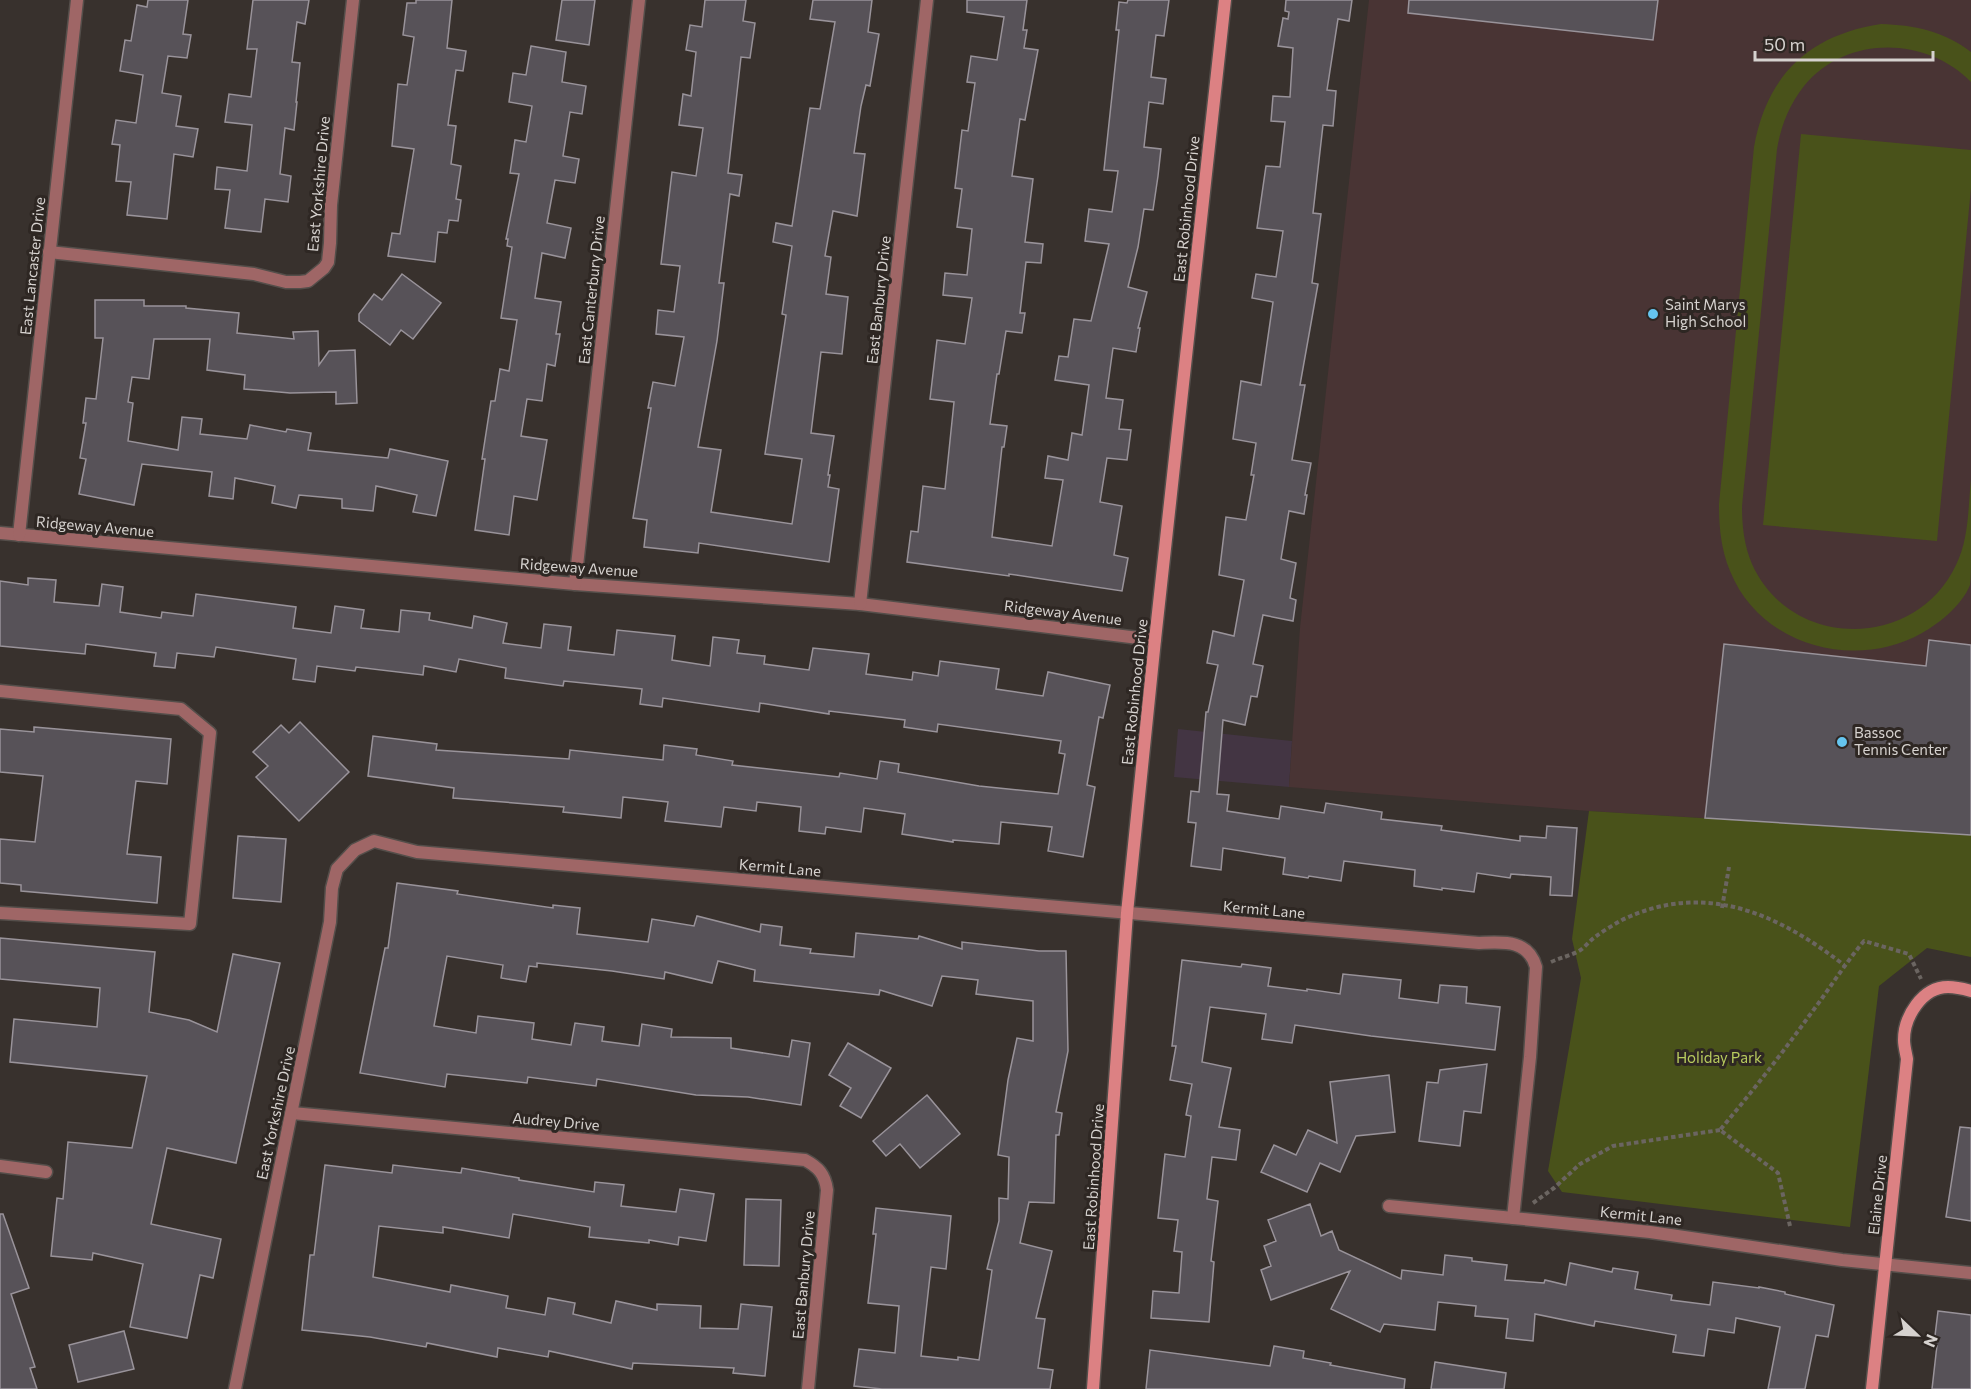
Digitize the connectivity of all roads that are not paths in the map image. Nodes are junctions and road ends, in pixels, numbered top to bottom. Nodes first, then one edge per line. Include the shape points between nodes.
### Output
1 (77, 0) edge
2 (353, 0) edge
3 (639, 0) edge
4 (927, 0) edge
5 (1225, 0) edge
6 (49, 252) junction
7 (0, 533) edge
8 (18, 535) junction
9 (574, 584) junction
10 (860, 604) junction
11 (1155, 640) junction
12 (0, 691) edge
13 (355, 850) joint
14 (0, 913) edge
15 (1127, 914) junction
16 (1971, 991) edge
17 (292, 1113) junction
18 (0, 1166) edge
19 (816, 1166) joint
20 (46, 1172) dead end
21 (1389, 1206) dead end
22 (1513, 1218) junction
23 (1886, 1264) junction
24 (1971, 1273) edge
25 (235, 1389) edge
26 (808, 1389) edge
27 (1093, 1389) edge
28 (1872, 1389) edge

1 - 6 street, East Lancaster Drive
2 - 6 street, East Yorkshire Drive via 329,252 324,268 308,281 286,282 254,274
3 - 9 street, East Canterbury Drive
4 - 10 street, East Banbury Drive
5 - 11 street, East Robinhood Drive
6 - 8 street, East Lancaster Drive
7 - 8 street, Ridgeway Avenue
8 - 9 street, Ridgeway Avenue
9 - 10 street, Ridgeway Avenue
10 - 11 street, Ridgeway Avenue
11 - 15 street, East Robinhood Drive
12 - 14 street via 181,709 210,733 190,924
13 - 15 street, Kermit Lane via 374,842 417,852
13 - 17 street, East Yorkshire Drive via 337,869 332,888 330,922
15 - 22 street, Kermit Lane via 1479,943 1507,942 1533,956 1536,967 1530,1057
15 - 27 street, East Robinhood Drive
16 - 23 street, Elaine Drive via 1946,987 1928,993 1909,1016
17 - 19 street, Audrey Drive via 805,1160
17 - 25 street, East Yorkshire Drive
18 - 20 street
19 - 26 street, East Banbury Drive via 825,1178 827,1190
21 - 22 street, Kermit Lane
22 - 23 street, Kermit Lane
23 - 24 street, Kermit Lane
23 - 28 street, Elaine Drive

